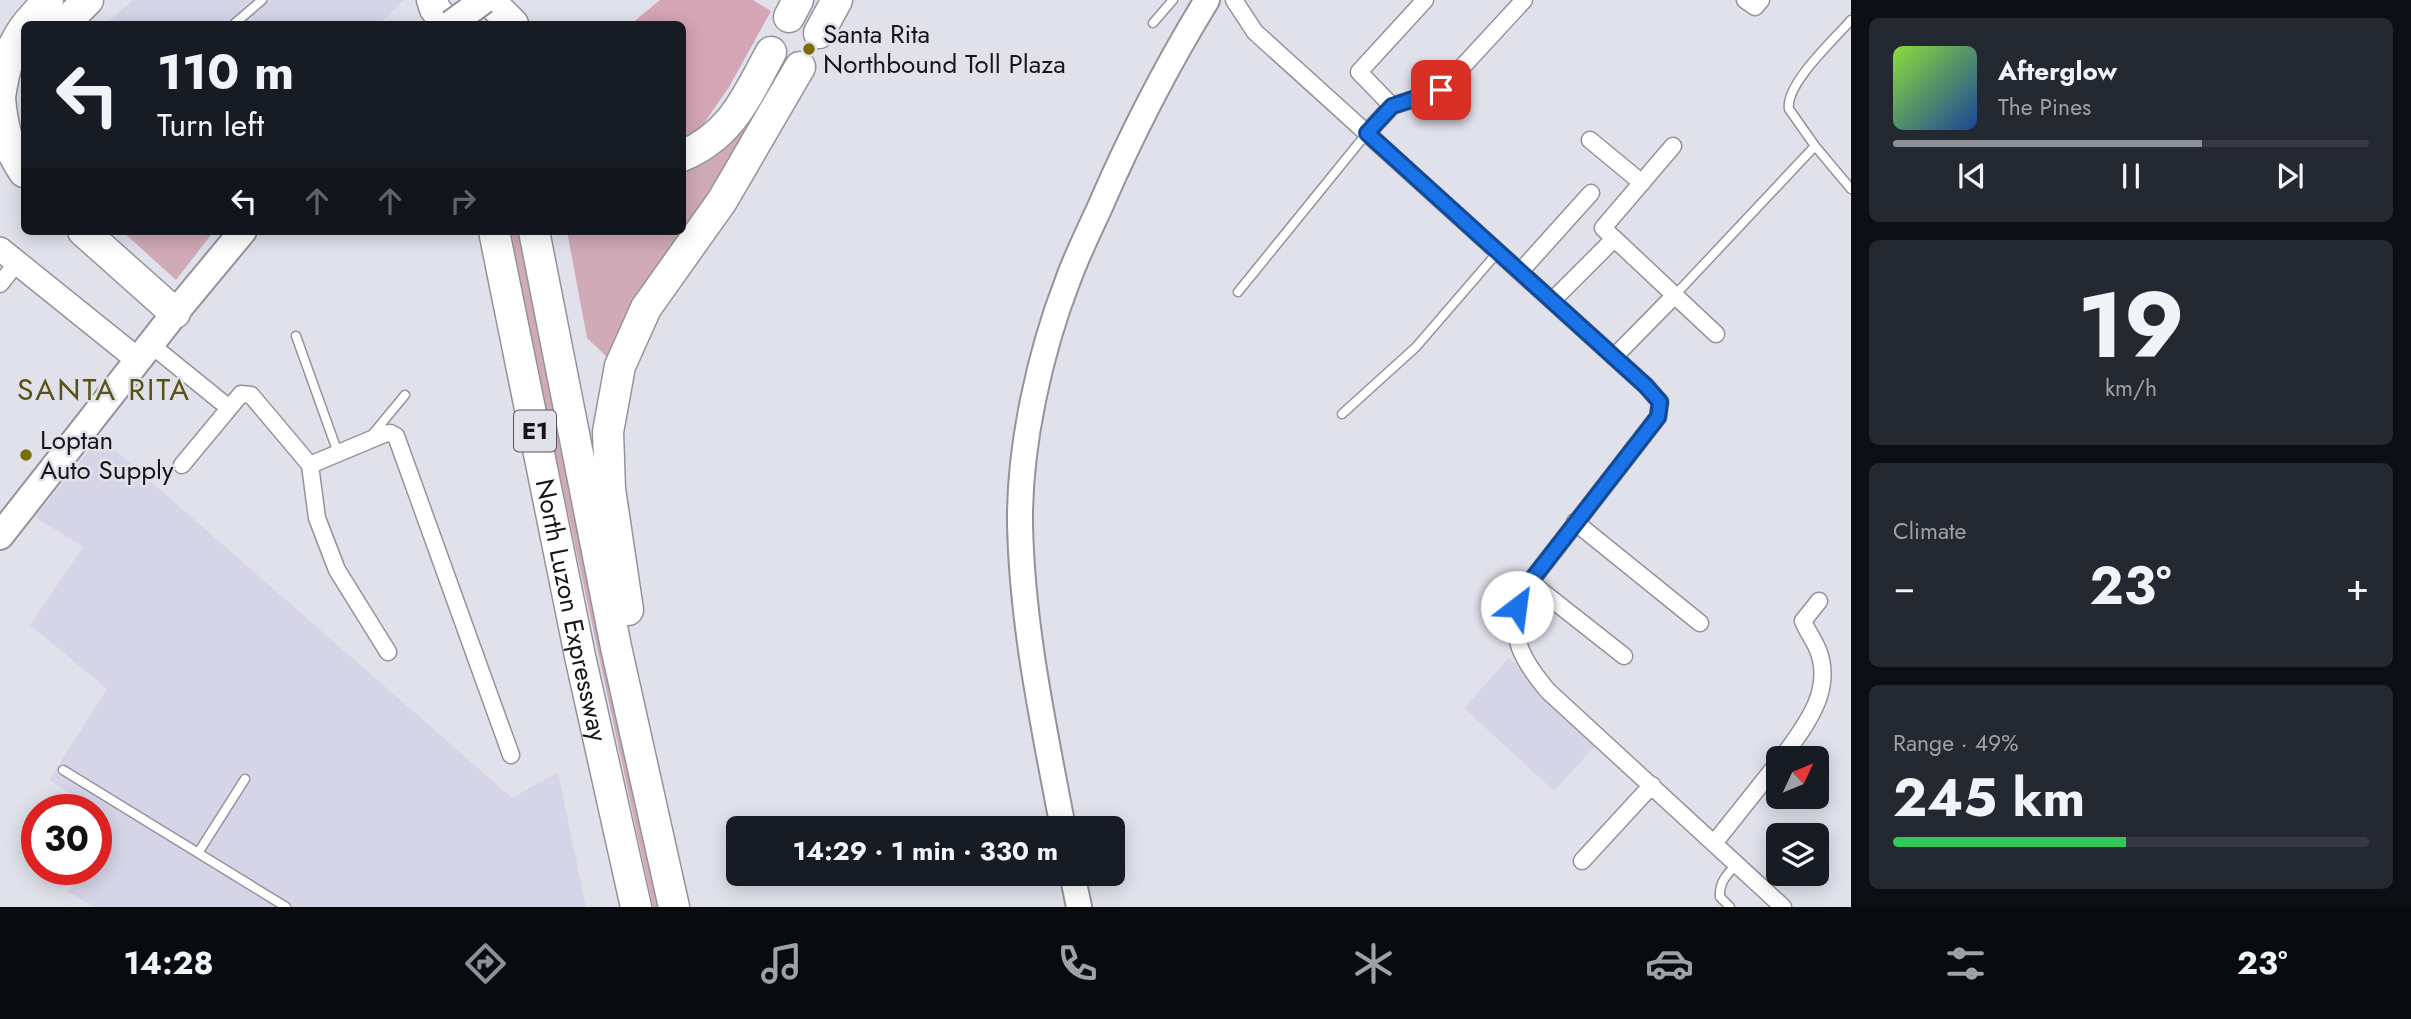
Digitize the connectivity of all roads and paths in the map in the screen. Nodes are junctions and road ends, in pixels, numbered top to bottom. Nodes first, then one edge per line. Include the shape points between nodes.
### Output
1 (48, 0) edge
2 (88, 0) edge
3 (262, 0) edge
4 (432, 0) edge
5 (449, 0) edge
6 (837, 0) edge
7 (1173, 0) edge
8 (1208, 0) edge
9 (1234, 0) edge
10 (1425, 0) edge
11 (1524, 0) edge
12 (1745, 0) edge
13 (1761, 0) edge
14 (490, 6) edge
15 (1851, 20) edge
16 (30, 21) edge
17 (67, 21) edge
18 (238, 21) edge
19 (447, 21) edge
20 (450, 21) edge
21 (457, 21) edge
22 (509, 21) edge
23 (1153, 23) dead end
24 (21, 33) edge
25 (819, 33) dead end
26 (771, 52) dead end
27 (800, 67) dead end
28 (0, 98) edge
29 (1392, 106) junction
30 (1367, 133) junction
31 (1590, 140) dead end
32 (1673, 146) dead end
33 (1815, 146) junction
34 (686, 154) edge
35 (21, 167) edge
36 (1642, 183) junction
37 (1851, 189) edge
38 (1591, 193) dead end
39 (88, 235) edge
40 (114, 235) edge
41 (240, 235) edge
42 (495, 235) edge
43 (535, 235) edge
44 (1614, 239) junction
45 (1498, 252) junction
46 (8, 256) edge
47 (1520, 272) junction
48 (0, 284) edge
49 (1238, 292) dead end
50 (1675, 295) junction
51 (1552, 301) junction
52 (179, 307) junction
53 (1716, 334) dead end
54 (296, 336) dead end
55 (144, 352) junction
56 (1614, 357) junction
57 (405, 396) dead end
58 (229, 408) junction
59 (1342, 414) dead end
60 (366, 442) junction
61 (338, 453) junction
62 (181, 465) dead end
63 (310, 465) junction
64 (1575, 522) junction
65 (0, 536) edge
66 (1530, 582) junction
67 (1819, 601) dead end
68 (1700, 623) dead end
69 (388, 652) dead end
70 (1624, 656) dead end
71 (626, 696) junction
72 (1791, 746) edge
73 (511, 755) dead end
74 (63, 770) dead end
75 (245, 779) dead end
76 (1766, 779) edge
77 (1652, 785) junction
78 (1061, 816) edge
79 (1715, 842) junction
80 (198, 853) junction
81 (1582, 861) dead end
82 (1737, 863) junction
83 (1075, 886) edge
84 (286, 907) edge
85 (636, 907) edge
86 (674, 907) edge
87 (1079, 907) edge
88 (1730, 907) edge
89 (1783, 907) edge

1 - 16 highway
2 - 17 highway
3 - 18 lane
4 - 19 highway
5 - 20 highway
6 - 25 highway
7 - 23 lane
8 - 78 main road via 1150,98 1068,279 1052,325 1029,424 1020,521 1026,625
9 - 30 street via 1255,32
10 - 29 street via 1359,72
11 - 29 street via 1441,90
12 - 13 street via 1755,7
14 - 21 highway, bridge
14 - 22 highway
15 - 33 lane via 1794,85 1788,102
24 - 28 highway via 4,71
26 - 34 highway via 725,129
27 - 71 highway via 722,201 646,308 620,366 608,432 610,488 635,659
28 - 35 highway via 9,149
29 - 30 street
30 - 45 street
30 - 49 lane
31 - 36 street
32 - 36 street
33 - 37 lane
33 - 50 lane
36 - 44 street via 1603,228
38 - 47 street
39 - 52 highway
40 - 52 highway
41 - 52 highway
42 - 85 highway, North Luzon Expressway / E1
43 - 71 highway, North Luzon Expressway / E1
44 - 50 street
44 - 51 street
45 - 47 street
45 - 59 lane via 1416,347
46 - 48 street
46 - 55 main road
47 - 51 street
50 - 53 street
50 - 56 street
51 - 56 street
52 - 55 highway
54 - 61 lane
55 - 58 street
55 - 65 highway
56 - 64 street via 1660,402 1658,417
57 - 60 lane
58 - 62 street
58 - 63 street via 241,394 251,394
60 - 61 street
60 - 73 street via 384,434 396,436
61 - 63 street
63 - 69 street via 317,518 337,570
64 - 66 street
64 - 68 street
66 - 70 street
66 - 77 street via 1520,596 1516,633 1528,667 1548,691
67 - 72 street via 1803,621 1824,673 1822,692
71 - 86 highway, North Luzon Expressway / E1
74 - 80 lane
75 - 80 lane
76 - 79 street
77 - 79 street
77 - 81 street
79 - 82 street
80 - 84 lane
82 - 88 lane via 1719,891
82 - 89 street
83 - 87 main road

